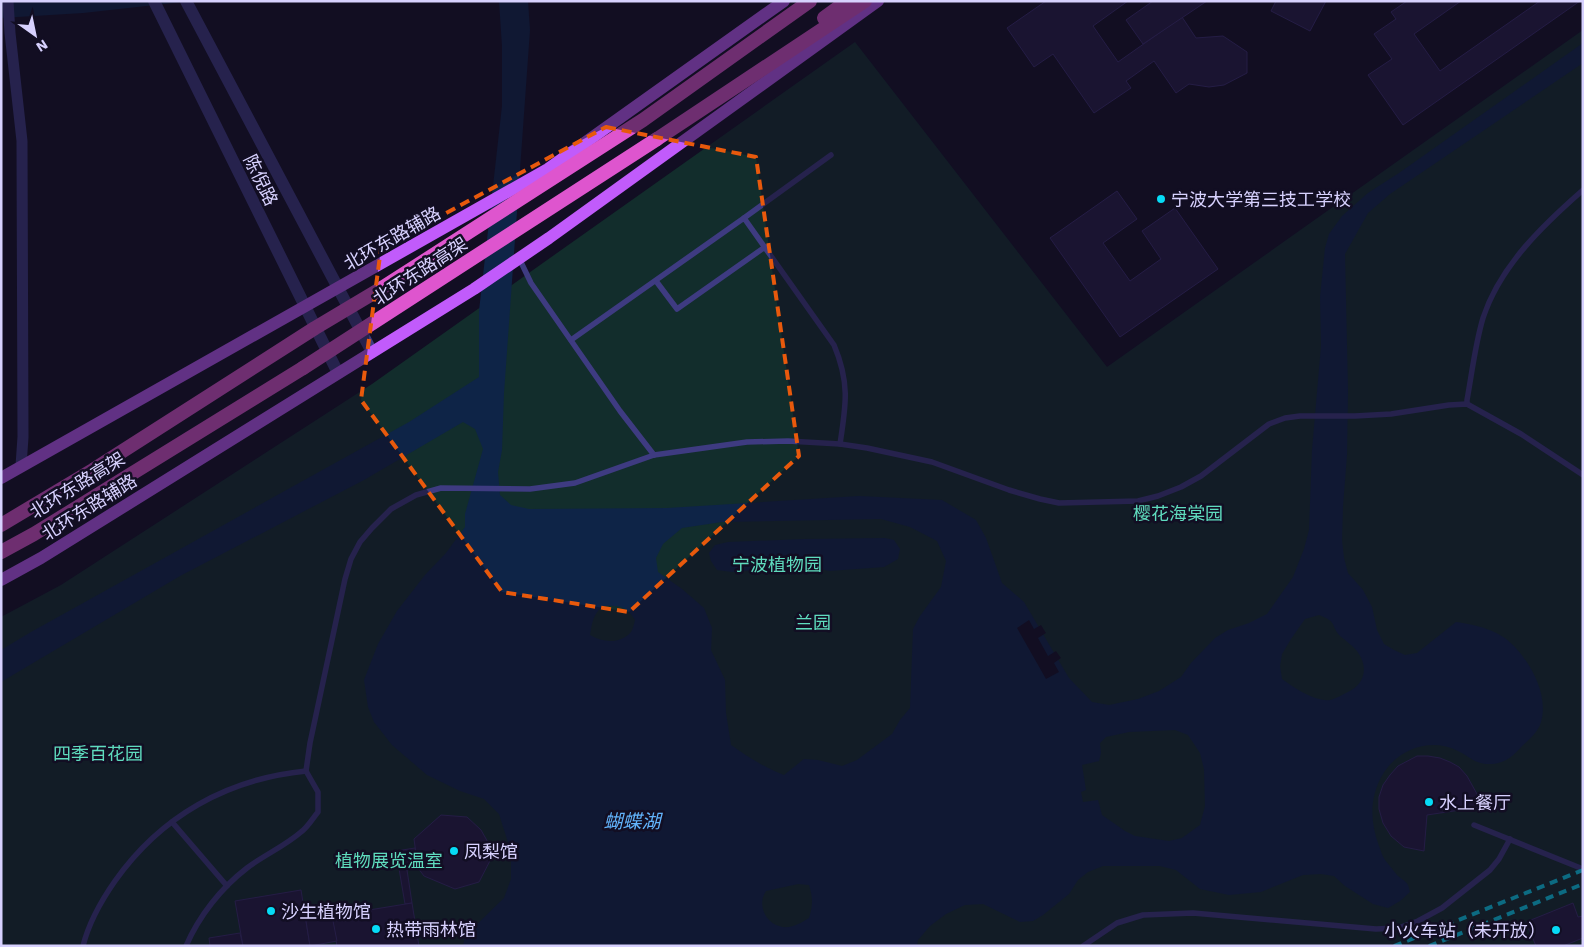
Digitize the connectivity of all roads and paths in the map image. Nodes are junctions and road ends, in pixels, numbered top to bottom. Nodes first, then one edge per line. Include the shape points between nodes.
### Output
1 (8, 1) edge
2 (154, 1) edge
3 (186, 1) edge
4 (784, 1) edge
5 (798, 1) edge
6 (810, 1) edge
7 (846, 1) edge
8 (865, 1) edge
9 (878, 1) edge
10 (643, 120) junction
11 (657, 139) junction
12 (831, 155) dead end
13 (1583, 190) edge
14 (744, 218) junction
15 (765, 247) junction
16 (520, 258) junction
17 (656, 281) junction
18 (339, 288) junction
19 (304, 306) junction
20 (572, 340) junction
21 (372, 352) junction
22 (338, 374) junction
23 (1467, 404) junction
24 (840, 444) junction
25 (654, 455) junction
26 (21, 466) junction
27 (1583, 475) edge
28 (1, 478) edge
29 (1, 525) edge
30 (1, 552) edge
31 (1, 580) edge
32 (306, 771) junction
33 (172, 822) junction
34 (1474, 825) dead end
35 (1510, 839) junction
36 (1583, 869) edge
37 (227, 886) junction
38 (83, 946) edge
39 (186, 946) edge
40 (1083, 946) edge

1 - 26 street via 22,141
2 - 19 street, 陈倪路
3 - 18 street, 陈倪路
4 - 18 main road, 北环东路辅路 via 548,169
5 - 10 highway
6 - 10 highway, 北环东路高架
7 - 11 highway, 北环东路高架
8 - 11 highway
9 - 16 main road, 北环东路辅路
10 - 29 highway, 北环东路高架, bridge via 382,288
11 - 30 highway, 北环东路高架, bridge via 303,368
12 - 14 lane
13 - 23 lane via 1516,257 1494,290 1476,345
14 - 15 lane
14 - 17 lane
15 - 17 lane via 677,309
15 - 24 lane via 834,345 842,364 846,389
16 - 20 lane via 531,283
16 - 21 main road, 北环东路辅路
17 - 20 lane
18 - 19 main road, 北环东路辅路
18 - 21 street, 陈倪路
19 - 22 street, 陈倪路
19 - 26 main road, 北环东路辅路
20 - 25 lane
21 - 22 main road, 北环东路辅路
22 - 31 main road, 北环东路辅路
23 - 24 lane via 1391,414 1285,418 1269,424 1223,461 1190,482 1138,501 1060,503 1009,490 932,462
23 - 27 lane via 1521,434
24 - 25 lane via 747,442
25 - 32 lane via 575,483 530,489 441,488 390,509 356,551 345,579
26 - 28 main road, 北环东路辅路
32 - 33 lane via 284,773 236,786 212,796
32 - 37 lane via 318,792 318,812 302,832 247,868
33 - 37 lane
33 - 38 lane via 144,846 107,892 91,921
34 - 35 lane
35 - 36 lane
35 - 40 lane via 1490,870 1442,908 1418,922 1398,928 1376,929 1193,913 1143,915 1117,923
37 - 39 lane via 193,929

